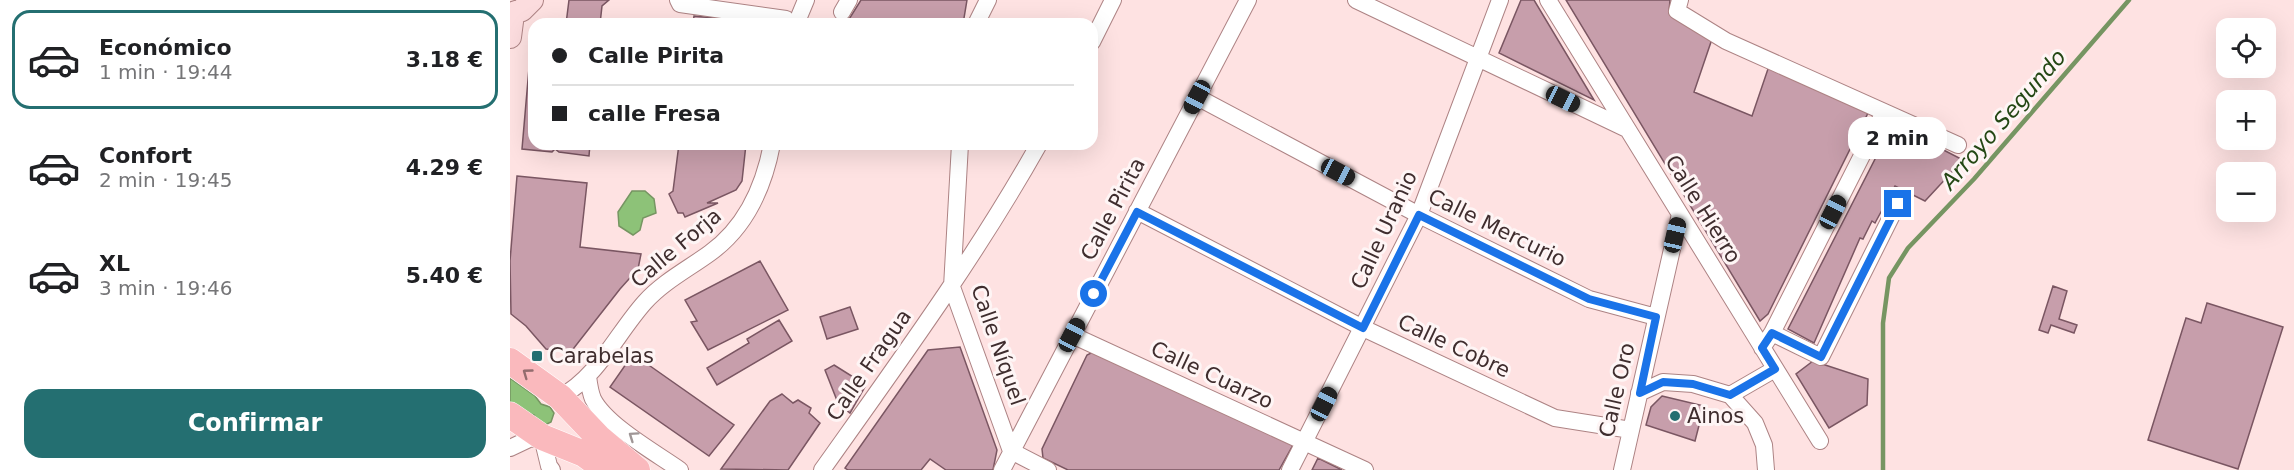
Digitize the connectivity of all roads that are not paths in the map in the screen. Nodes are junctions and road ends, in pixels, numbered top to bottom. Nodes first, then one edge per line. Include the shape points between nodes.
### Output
1 (532, 0) edge
2 (806, 0) edge
3 (988, 0) edge
4 (1113, 0) edge
5 (1248, 0) edge
6 (1356, 0) edge
7 (1500, 0) edge
8 (1548, 0) edge
9 (1680, 0) edge
10 (686, 2) edge
11 (512, 14) edge
12 (770, 18) edge
13 (794, 18) edge
14 (979, 18) edge
15 (1098, 30) edge
16 (510, 37) edge
17 (1478, 58) junction
18 (1197, 97) junction
19 (1884, 112) junction
20 (1627, 129) junction
21 (1958, 145) dead end
22 (771, 150) edge
23 (960, 150) edge
24 (1036, 150) edge
25 (1898, 204) dead end
26 (1137, 212) junction
27 (1680, 214) junction
28 (1419, 215) junction
29 (952, 287) junction
30 (1656, 317) junction
31 (1363, 328) junction
32 (1772, 333) junction
33 (1072, 335) junction
34 (1762, 348) junction
35 (510, 361) edge
36 (1775, 369) junction
37 (588, 376) junction
38 (1640, 393) junction
39 (1730, 395) junction
40 (567, 406) junction
41 (511, 418) edge
42 (612, 422) junction
43 (1631, 430) junction
44 (1820, 441) dead end
45 (1305, 442) junction
46 (510, 448) edge
47 (1011, 451) junction
48 (549, 457) edge
49 (606, 470) edge
50 (637, 470) edge
51 (680, 470) edge
52 (822, 470) edge
53 (1002, 470) edge
54 (1048, 470) edge
55 (1290, 470) edge
56 (1365, 470) edge
57 (1622, 470) edge
58 (1766, 470) edge

1 - 11 main road
2 - 13 street
3 - 14 street
4 - 15 street
5 - 18 street, Calle Pirita
6 - 17 street
7 - 17 street, Calle Uranio
8 - 20 street, Calle Hierro
9 - 19 street via 1677,11 1726,41
10 - 12 street
11 - 16 main road
17 - 20 street
17 - 28 street, Calle Uranio
18 - 26 street, Calle Pirita
18 - 28 street, Calle Mercurio
19 - 21 street
19 - 32 street
20 - 27 street, Calle Hierro
22 - 37 street, Calle Forja via 757,195 730,235 657,290
23 - 29 street, Calle Níquel
24 - 29 street
25 - 32 street via 1821,357
26 - 31 street, Calle Cobre
26 - 33 street, Calle Pirita
27 - 30 street, Calle Oro
27 - 34 street, Calle Hierro
28 - 30 street, Calle Mercurio via 1589,299
28 - 31 street, Calle Uranio
29 - 47 street, Calle Níquel
29 - 52 street, Calle Fragua
30 - 38 street, Calle Oro
31 - 43 street, Calle Cobre via 1555,418
31 - 45 street, Calle Uranio
32 - 34 street
33 - 45 street, Calle Cuarzo
33 - 47 street, Calle Pirita
34 - 36 street, Calle Hierro
40 -> 35 main road
36 - 39 street
36 - 44 street, Calle Hierro
37 - 40 street
37 - 40 street, Calle Forja
37 - 42 street via 591,396
38 - 39 street via 1663,382 1693,384
38 - 43 street, Calle Oro
39 - 58 street via 1755,423 1764,445
40 - 42 street
40 - 48 main road via 570,427
40 - 50 main road
41 - 48 main road
51 -> 42 street
43 - 57 street, Calle Oro
45 - 55 street, Calle Uranio
45 - 56 street, Calle Cuarzo
46 - 48 street via 529,439
47 - 53 street, Calle Pirita
47 - 54 street
48 - 49 main road via 584,454

